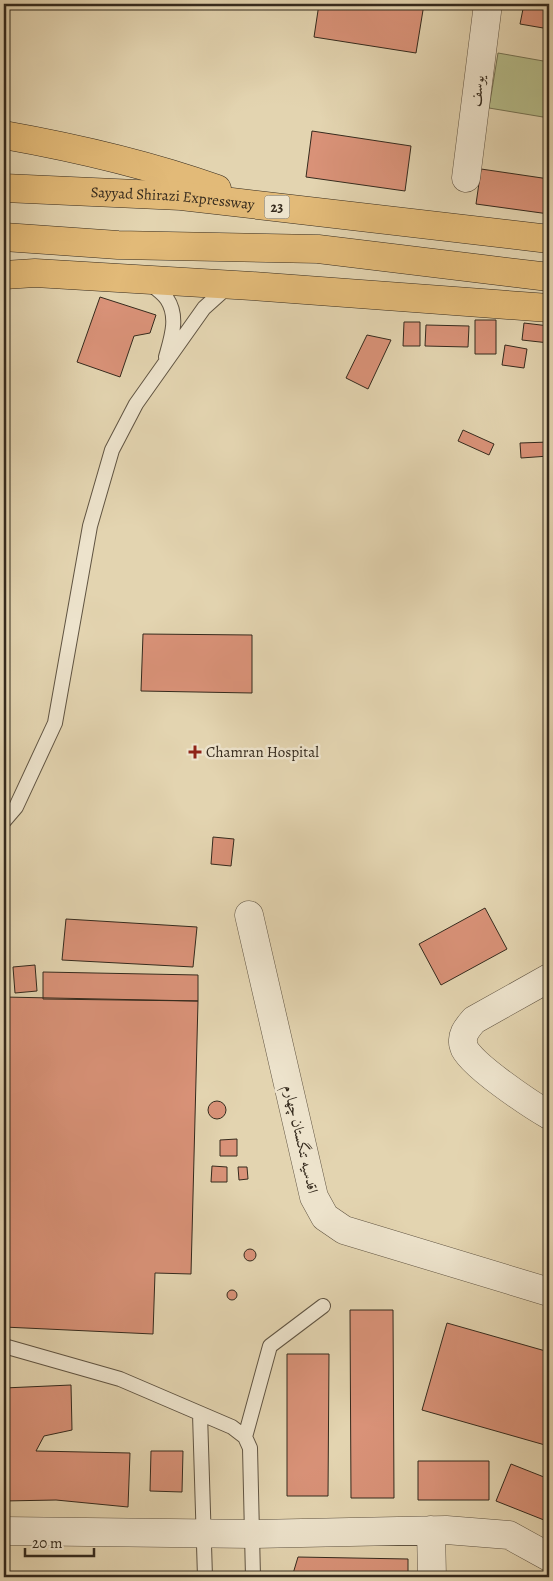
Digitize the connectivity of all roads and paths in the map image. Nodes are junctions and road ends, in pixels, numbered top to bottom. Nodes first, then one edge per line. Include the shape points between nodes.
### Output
1 (488, 4) edge
2 (4, 135) edge
3 (466, 178) dead end
4 (4, 188) edge
5 (263, 206) junction
6 (4, 237) edge
7 (549, 239) edge
8 (4, 276) edge
9 (549, 277) edge
10 (145, 280) junction
11 (252, 286) junction
12 (549, 308) edge
13 (164, 366) junction
14 (4, 821) edge
15 (249, 915) dead end
16 (549, 978) edge
17 (549, 1115) edge
18 (549, 1292) edge
19 (323, 1306) dead end
20 (4, 1346) edge
21 (200, 1414) junction
22 (245, 1437) junction
23 (431, 1530) junction
24 (4, 1531) edge
25 (205, 1534) junction
26 (253, 1534) junction
27 (549, 1557) edge
28 (205, 1577) edge
29 (253, 1577) edge
30 (432, 1577) edge

1 - 3 street, یوسف
2 - 5 highway via 163,170
4 - 5 highway, Sayyad Shirazi Expressway / 23 via 181,196
5 - 7 highway, Sayyad Shirazi Expressway / 23
6 - 9 highway via 118,245 318,249
8 - 10 highway via 35,273
10 - 11 highway
10 - 13 lane via 167,299 173,313 174,328
11 - 12 highway
11 - 13 lane via 224,290 204,308
13 - 14 lane via 136,404 112,450 90,526 55,723 16,807
15 - 18 street, اقدسیه تنگستان چهارم via 314,1197 325,1217 344,1230
16 - 17 street via 474,1020 462,1038 466,1054 526,1102
19 - 22 lane via 270,1346
20 - 21 lane via 120,1379
21 - 22 lane
21 - 25 lane
22 - 26 lane via 250,1448
23 - 26 street
23 - 27 street via 509,1535
23 - 30 street
24 - 25 street
25 - 26 street
25 - 28 lane
26 - 29 lane

